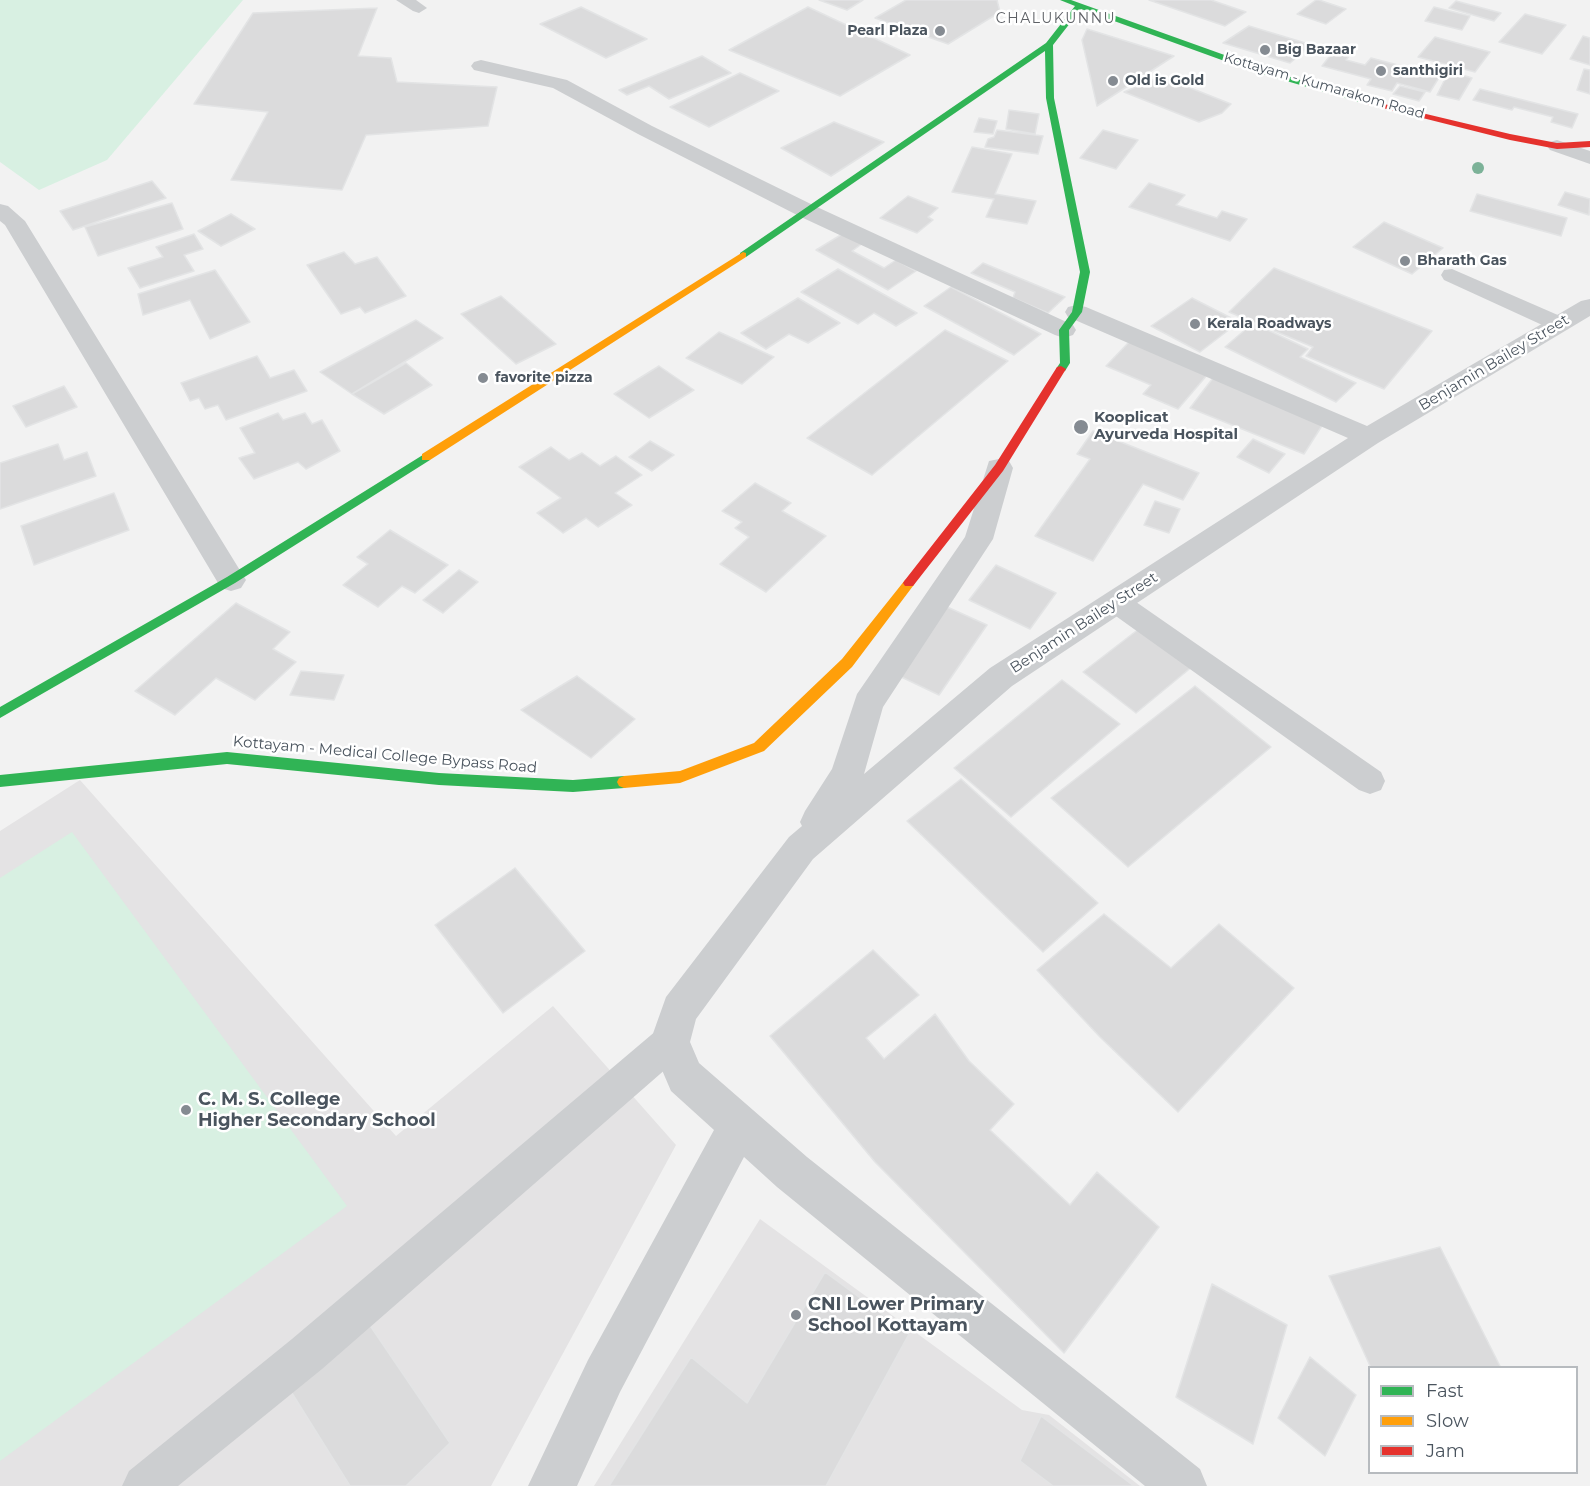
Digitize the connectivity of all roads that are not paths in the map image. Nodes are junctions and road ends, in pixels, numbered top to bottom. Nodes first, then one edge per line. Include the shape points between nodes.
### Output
1 (1077, 2) edge
2 (1049, 45) junction
3 (481, 66) dead end
4 (1590, 144) edge
5 (1557, 146) junction
6 (1590, 158) edge
7 (0, 211) edge
8 (809, 212) junction
9 (1452, 275) dead end
10 (1590, 306) edge
11 (1070, 321) junction
12 (1559, 324) junction
13 (1369, 437) junction
14 (999, 468) junction
15 (231, 580) junction
16 (1116, 602) junction
17 (0, 713) edge
18 (0, 780) edge
19 (1370, 781) dead end
20 (801, 848) junction
21 (670, 1042) junction
22 (739, 1125) junction
23 (144, 1486) edge
24 (552, 1486) edge
25 (1183, 1486) edge

1 - 2 main road
1 - 5 main road, Kottayam - Kumarakom Road via 1255,69 1510,138
2 - 8 main road
2 - 11 main road, Kottayam - Medical College Bypass Road via 1050,98 1085,272
3 - 8 street via 560,84
4 - 5 main road, Kottayam - Kumarakom Road
5 - 6 street
7 - 15 street via 14,221
8 - 11 street
8 - 15 main road
9 - 12 lane
10 - 12 street, Benjamin Bailey Street
11 - 13 street
11 - 14 main road, Kottayam - Medical College Bypass Road via 1065,363
12 - 13 street, Benjamin Bailey Street
13 - 16 street, Benjamin Bailey Street
14 - 18 main road, Kottayam - Medical College Bypass Road via 847,663 759,747 680,777 573,786 439,779 227,758
14 - 20 street via 980,539 868,703 847,774
15 - 17 main road
16 - 19 lane
16 - 20 street, Benjamin Bailey Street via 1001,677
20 - 21 street, Benjamin Bailey Street via 680,1010
21 - 22 street via 685,1077
21 - 23 lane via 307,1354
22 - 24 street via 604,1376
22 - 25 street via 792,1172

